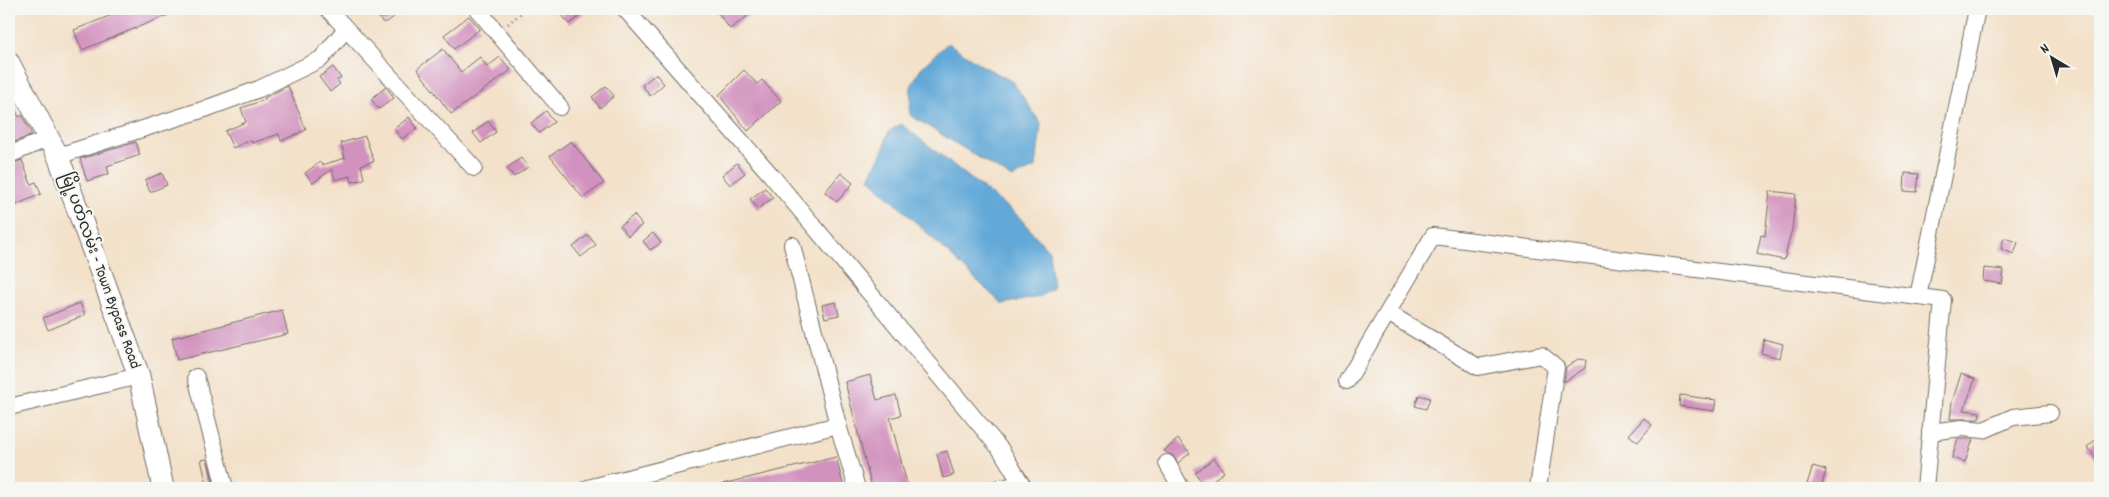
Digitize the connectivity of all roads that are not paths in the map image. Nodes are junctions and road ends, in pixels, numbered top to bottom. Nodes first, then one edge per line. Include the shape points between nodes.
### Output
1 (328, 9) edge
2 (477, 9) edge
3 (625, 9) edge
4 (1977, 9) edge
5 (345, 30) junction
6 (9, 63) edge
7 (560, 107) dead end
8 (53, 147) junction
9 (9, 155) edge
10 (474, 168) dead end
11 (792, 245) dead end
12 (1918, 297) junction
13 (1388, 313) junction
14 (139, 376) junction
15 (196, 377) dead end
16 (1347, 381) dead end
17 (9, 407) edge
18 (2050, 413) dead end
19 (838, 425) junction
20 (1930, 432) junction
21 (1167, 463) dead end
22 (1022, 486) edge
23 (163, 488) edge
24 (225, 488) edge
25 (588, 488) edge
26 (857, 488) edge
27 (1000, 488) edge
28 (1181, 488) edge
29 (1538, 488) edge
30 (1925, 488) edge

1 - 5 street
2 - 7 street
3 - 22 street via 770,174 969,412 1000,450
4 - 12 street
5 - 8 street via 321,59 260,88 205,109
5 - 10 street
6 - 8 main road, မြို့ပတ်လမ်း - Town Bypass Road
8 - 9 street
8 - 14 main road, မြို့ပတ်လမ်း - Town Bypass Road
11 - 19 street
12 - 13 street via 1433,236
12 - 20 street via 1943,300
13 - 16 street
13 - 29 street via 1478,367 1541,355 1556,367
14 - 17 street
14 - 23 main road, မြို့ပတ်လမ်း - Town Bypass Road
15 - 24 street
18 - 20 street via 2013,417 1984,430 1962,428
19 - 25 street
19 - 26 street
20 - 30 street
21 - 28 street
22 - 27 street

